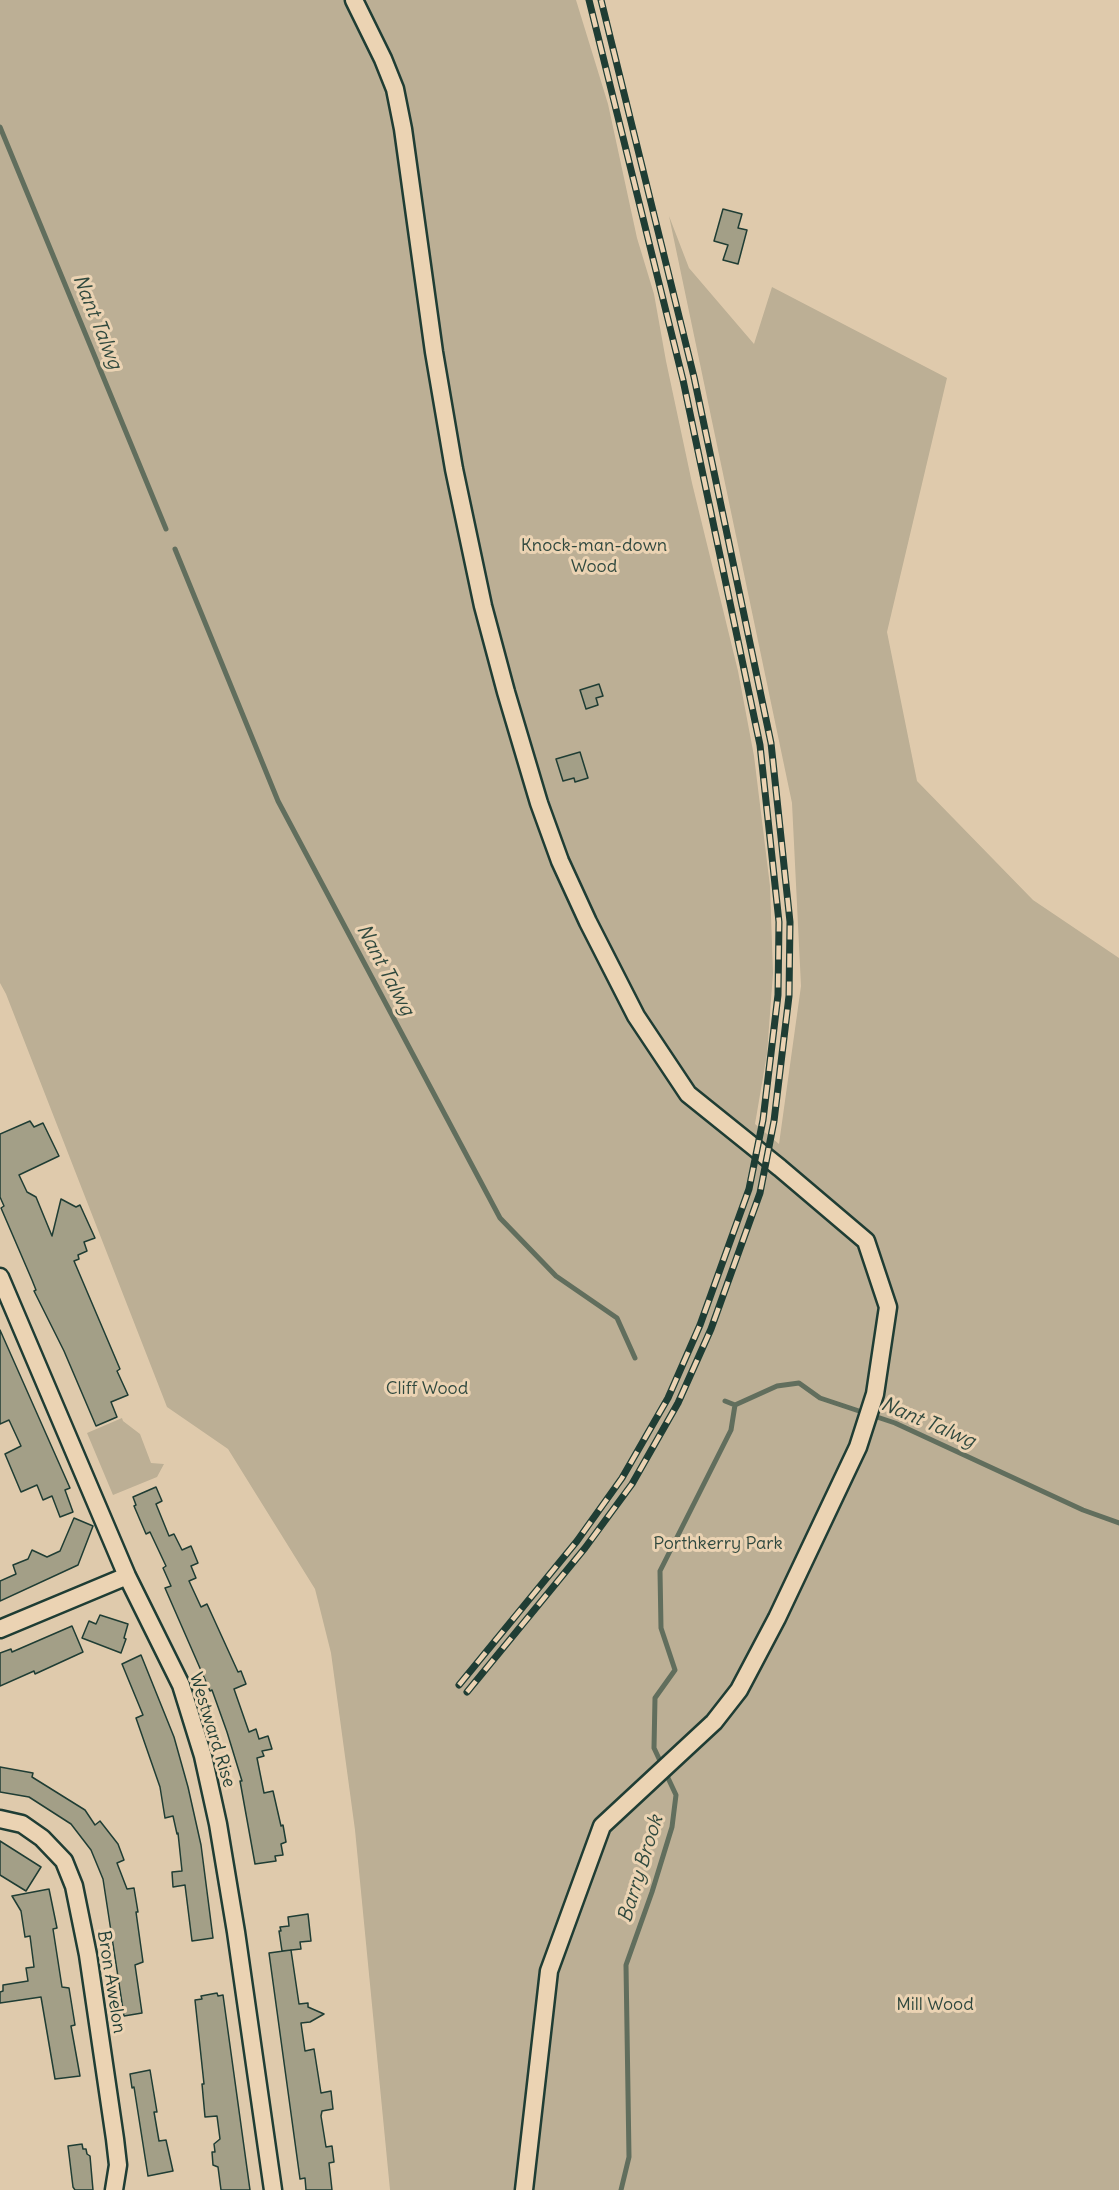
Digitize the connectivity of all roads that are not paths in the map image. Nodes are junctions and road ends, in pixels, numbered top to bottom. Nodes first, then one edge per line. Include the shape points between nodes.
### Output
1 (354, 0) edge
2 (0, 1280) edge
3 (127, 1576) junction
4 (0, 1629) edge
5 (0, 1819) edge
6 (114, 2190) edge
7 (273, 2190) edge
8 (524, 2190) edge

1 - 8 street via 394,89 453,469 475,572 506,692 560,861 636,1016 688,1094 866,1241 888,1307 872,1403 858,1447 739,1690 714,1722 602,1826 549,1971
2 - 3 street, Westward Rise
3 - 4 street
3 - 7 street, Westward Rise via 181,1685 203,1756 229,1889
5 - 6 street, Bron Awelon via 22,1824 42,1838 64,1861 74,1886 118,2165

